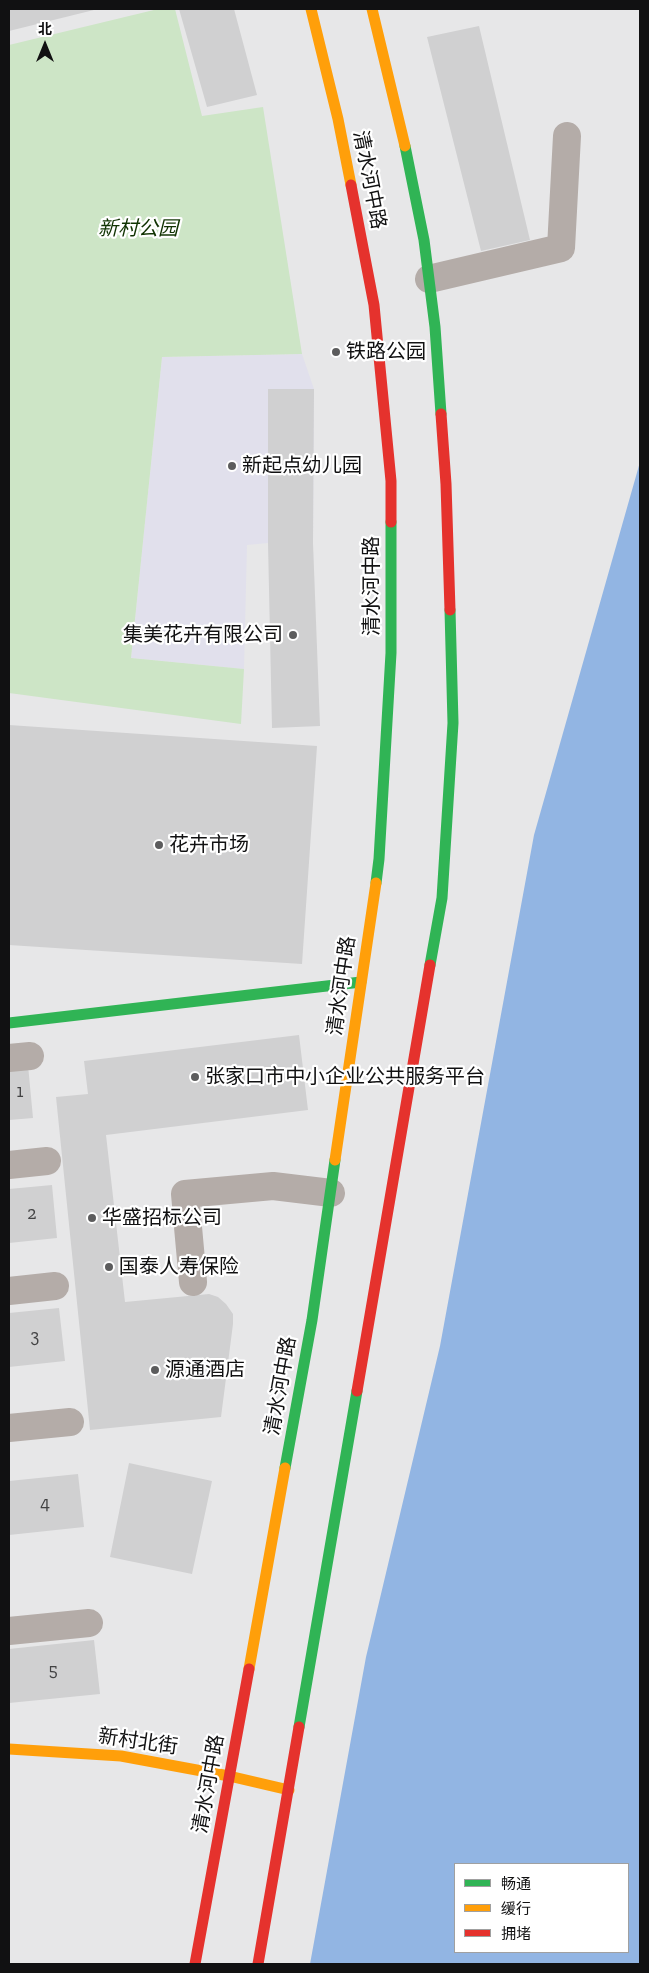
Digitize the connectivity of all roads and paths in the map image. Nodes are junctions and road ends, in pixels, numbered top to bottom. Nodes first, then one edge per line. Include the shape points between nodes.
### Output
1 (311, 9) edge
2 (372, 9) edge
3 (567, 136) dead end
4 (428, 279) junction
5 (362, 982) junction
6 (9, 1023) edge
7 (47, 1161) dead end
8 (9, 1165) edge
9 (330, 1192) junction
10 (193, 1282) dead end
11 (55, 1286) dead end
12 (9, 1291) edge
13 (70, 1422) dead end
14 (9, 1428) edge
15 (88, 1623) dead end
16 (9, 1631) edge
17 (9, 1749) edge
18 (229, 1776) junction
19 (289, 1790) junction
20 (195, 1964) edge
21 (258, 1964) edge

1 - 5 main road, 清水河中路 via 338,119 374,305 391,481 391,652 379,859
2 - 4 main road, 清水河中路 via 424,240
3 - 4 street via 561,248
4 - 19 main road, 清水河中路 via 435,327 446,484 453,723 442,898
5 - 6 main road
5 - 9 main road, 清水河中路
7 - 8 street
9 - 10 street via 273,1186 184,1194
9 - 18 main road, 清水河中路 via 312,1320
11 - 12 street
13 - 14 street
15 - 16 street
17 - 18 main road, 新村北街 via 122,1756
18 - 19 main road, 新村北街
18 - 20 main road, 清水河中路
19 - 21 main road, 清水河中路

